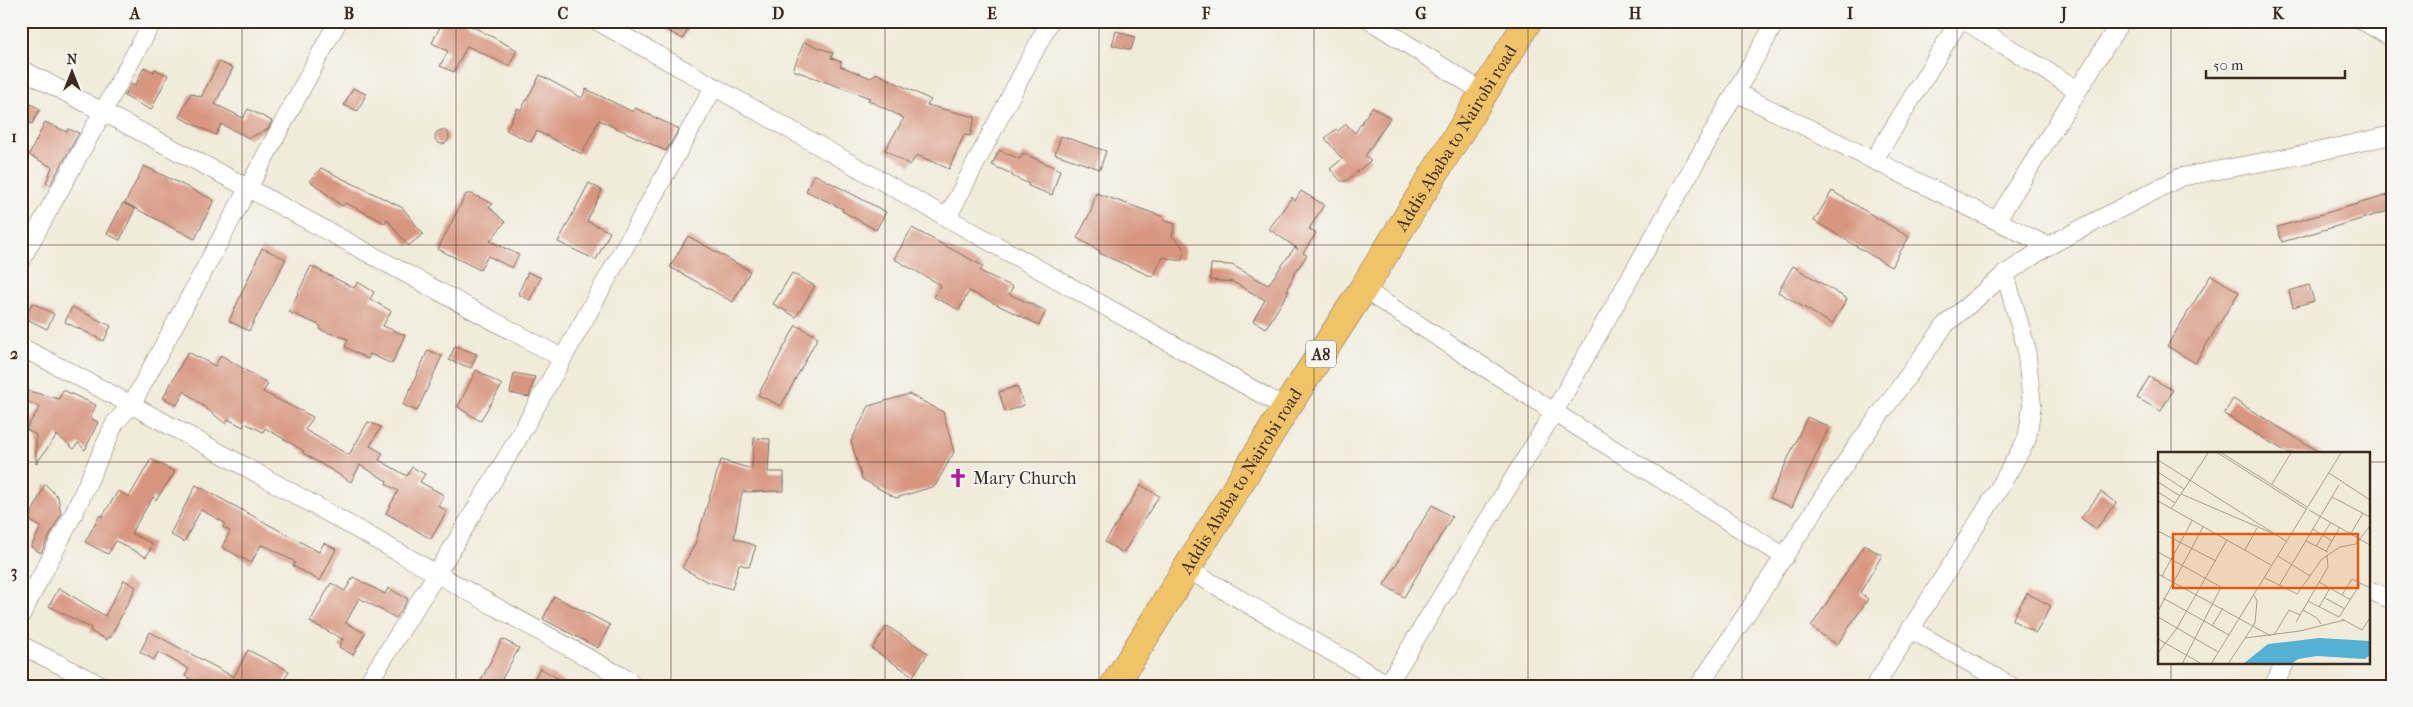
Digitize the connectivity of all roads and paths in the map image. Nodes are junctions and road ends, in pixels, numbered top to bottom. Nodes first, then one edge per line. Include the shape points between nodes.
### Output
1 (153, 21) edge
2 (338, 21) edge
3 (597, 21) edge
4 (1050, 21) edge
5 (1371, 21) edge
6 (1528, 21) edge
7 (1776, 21) edge
8 (1959, 21) edge
9 (1965, 21) edge
10 (2121, 21) edge
11 (2363, 21) edge
12 (2392, 38) edge
13 (21, 69) edge
14 (714, 87) junction
15 (2078, 90) junction
16 (1484, 93) junction
17 (1737, 93) junction
18 (2392, 135) edge
19 (1874, 160) junction
20 (248, 188) junction
21 (947, 218) junction
22 (1997, 220) junction
23 (2048, 246) junction
24 (21, 260) edge
25 (2005, 274) junction
26 (1363, 289) junction
27 (21, 347) edge
28 (562, 358) junction
29 (132, 404) junction
30 (1286, 408) junction
31 (1554, 412) junction
32 (1784, 557) junction
33 (1187, 570) junction
34 (436, 575) junction
35 (2370, 590) edge
36 (2392, 600) edge
37 (21, 615) edge
38 (1910, 629) junction
39 (21, 644) edge
40 (2285, 664) edge
41 (1389, 685) edge
42 (102, 686) edge
43 (366, 686) edge
44 (632, 686) edge
45 (1114, 686) edge
46 (1700, 686) edge
47 (1875, 686) edge
48 (2011, 686) edge
49 (2273, 686) edge

1 - 24 street
2 - 20 street
3 - 14 street
4 - 21 street
5 - 16 street
6 - 16 highway, Addis Ababa to Nairobi road / A8
7 - 17 street
8 - 19 street
9 - 15 street
10 - 15 street
11 - 12 street
13 - 20 street
14 - 21 street
14 - 28 street
15 - 22 street
16 - 26 highway, Addis Ababa to Nairobi road / A8
17 - 19 street
17 - 31 street
18 - 23 street via 2181,177
19 - 22 street
20 - 28 street
20 - 29 street
21 - 30 street
22 - 23 street
23 - 25 street
25 - 32 street via 1946,324 1854,450
25 - 38 street via 2026,347 2032,405 2027,439
26 - 30 highway, Addis Ababa to Nairobi road / A8
26 - 31 street
27 - 29 street
28 - 34 street
29 - 34 street
29 - 37 street via 115,423
30 - 33 highway, Addis Ababa to Nairobi road / A8
31 - 32 street
31 - 41 street
32 - 46 street
33 - 41 street
33 - 45 highway, Addis Ababa to Nairobi road / A8
34 - 43 street
34 - 44 street via 628,680
35 - 36 street
38 - 47 street
38 - 48 street
39 - 42 street
40 - 49 street

